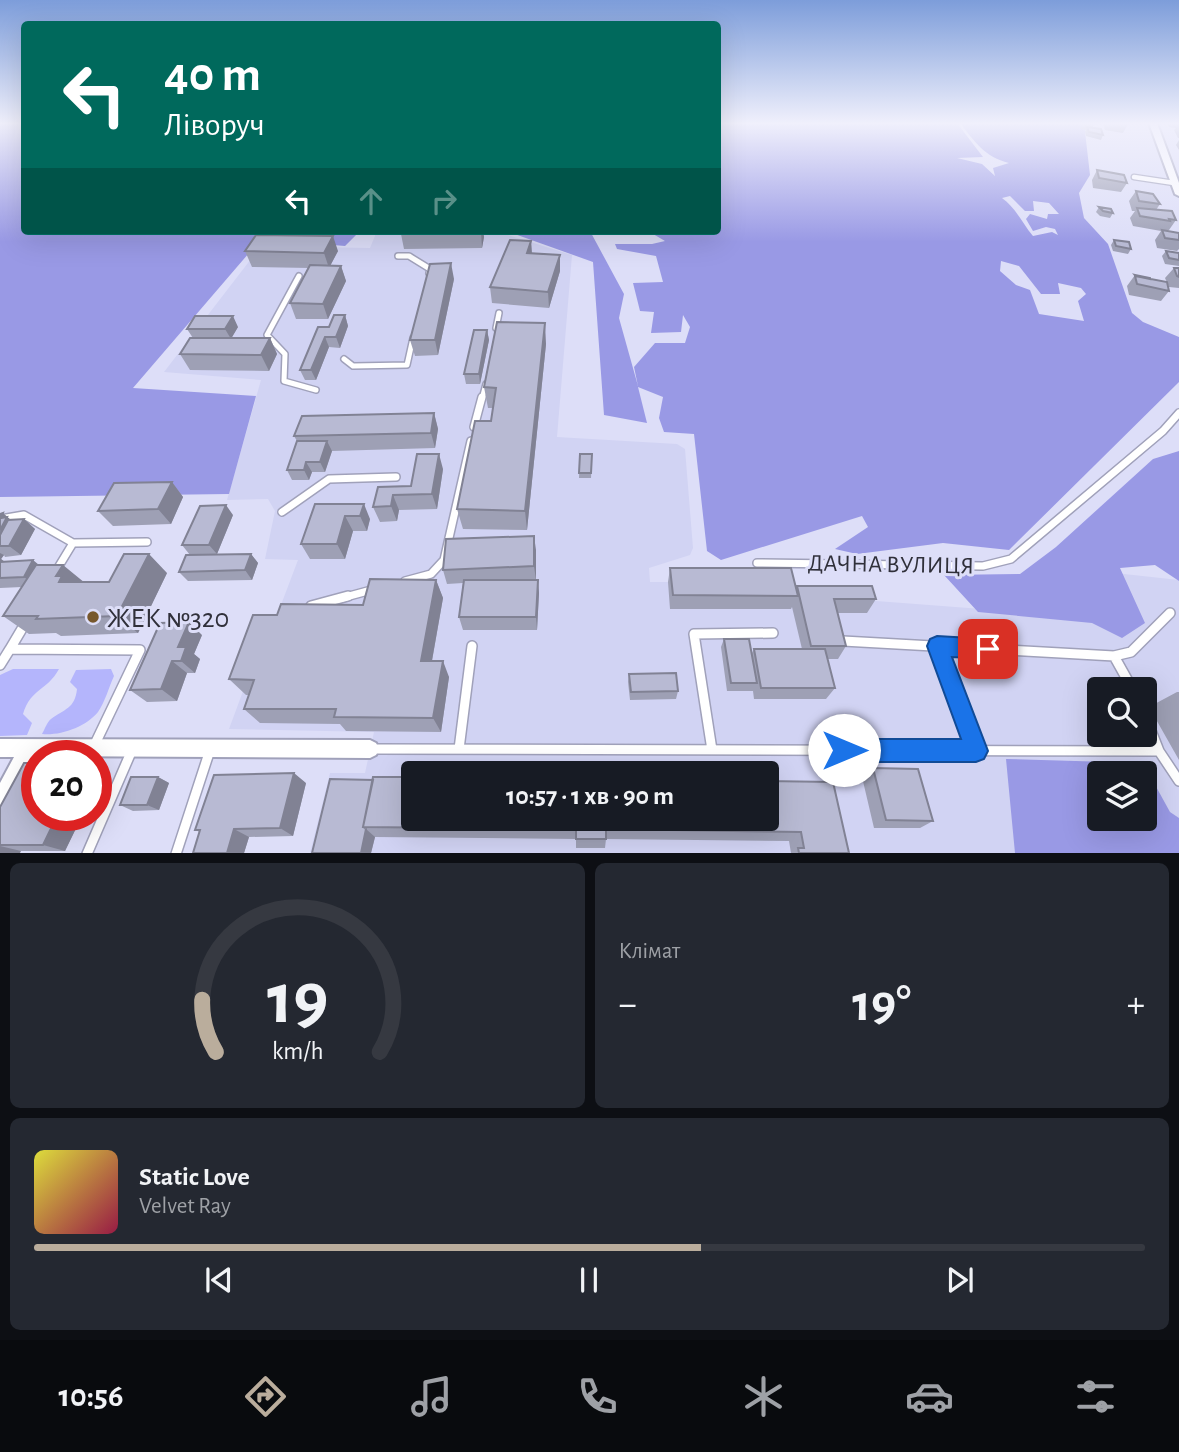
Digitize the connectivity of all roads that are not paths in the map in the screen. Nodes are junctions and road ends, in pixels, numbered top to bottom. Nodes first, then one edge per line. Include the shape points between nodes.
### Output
1 (1167, 163) edge
2 (1134, 177) dead end
3 (1174, 183) junction
4 (1179, 194) edge
5 (398, 256) dead end
6 (299, 276) dead end
7 (427, 281) edge
8 (499, 313) dead end
9 (416, 329) edge
10 (494, 340) edge
11 (344, 359) dead end
12 (486, 381) edge
13 (316, 390) dead end
14 (1179, 413) edge
15 (396, 477) dead end
16 (282, 512) dead end
17 (0, 519) edge
18 (147, 542) dead end
19 (73, 543) junction
20 (757, 563) dead end
21 (53, 577) edge
22 (393, 584) edge
23 (380, 588) edge
24 (304, 608) edge
25 (33, 611) edge
26 (1170, 613) dead end
27 (773, 633) dead end
28 (843, 641) edge
29 (472, 646) dead end
30 (937, 646) junction
31 (10, 649) junction
32 (1114, 656) junction
33 (0, 665) edge
34 (1126, 677) edge
35 (97, 740) edge
36 (1157, 747) edge
37 (0, 748) edge
38 (21, 748) edge
39 (112, 748) edge
40 (132, 748) junction
41 (211, 749) junction
42 (370, 749) joint
43 (459, 749) junction
44 (712, 750) junction
45 (976, 751) junction
46 (1158, 751) junction
47 (21, 763) edge
48 (1179, 781) edge
49 (0, 802) edge
50 (87, 853) edge
51 (176, 853) edge

1 - 3 street
2 - 3 lane
3 - 4 street
5 - 7 lane via 409,256 430,269
6 - 13 lane via 267,335 285,354 284,381
8 - 10 lane
9 - 11 lane via 407,365 353,366
12 - 22 lane via 444,560 431,574
14 - 20 lane, ДАЧНА ВУЛИЦЯ via 1011,559 983,566
15 - 16 lane via 329,479
17 - 19 lane via 24,515
18 - 19 lane
19 - 21 lane
23 - 24 lane
25 - 31 lane
26 - 32 lane via 1131,652
27 - 44 lane via 694,634
28 - 30 lane
29 - 43 lane
30 - 32 lane
30 - 45 lane
31 - 33 lane
31 - 35 lane via 140,650
32 - 34 lane
36 - 46 lane
37 - 38 street
39 - 40 street
40 - 41 street
40 - 50 lane
41 - 42 street
41 - 51 lane
42 - 43 lane
43 - 44 lane
44 - 45 lane
45 - 46 lane
46 - 48 lane
47 - 49 street

